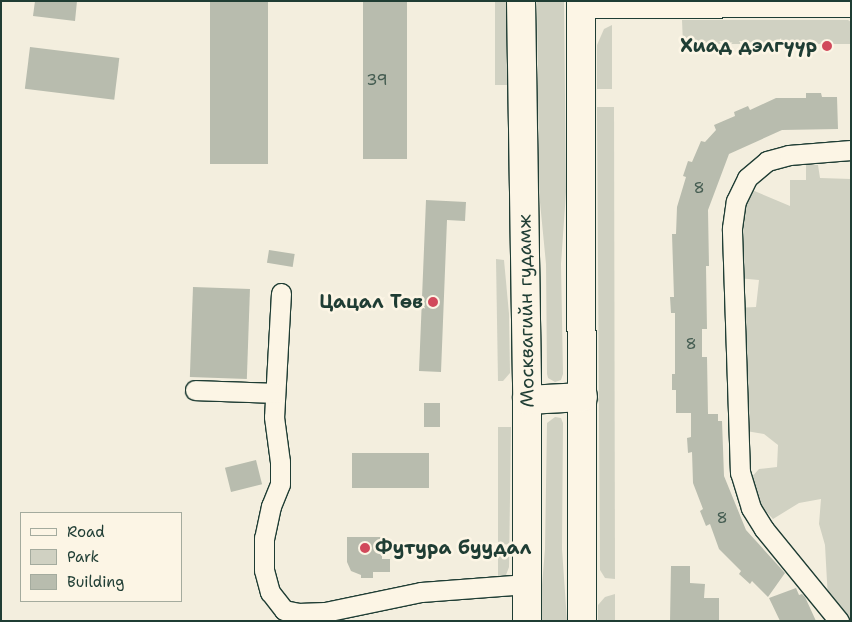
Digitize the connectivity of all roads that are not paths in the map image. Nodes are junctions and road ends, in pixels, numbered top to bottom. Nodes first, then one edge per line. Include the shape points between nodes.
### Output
1 (522, 1) edge
2 (581, 3) edge
3 (845, 3) edge
4 (851, 150) edge
5 (281, 293) dead end
6 (196, 390) dead end
7 (275, 393) junction
8 (583, 398) junction
9 (527, 400) junction
10 (527, 584) junction
11 (527, 621) edge
12 (582, 621) edge
13 (839, 621) edge

1 - 9 highway, Москвагийн гудамж
2 - 3 street
2 - 8 highway
4 - 13 street via 789,154 767,161 747,178 736,201 732,228 740,473 751,508 764,529
5 - 7 street
6 - 7 street
7 - 10 street via 280,484 264,538 264,570 270,592 284,610 325,612 421,592
8 - 9 highway
8 - 12 highway
9 - 10 highway, Москвагийн гудамж
10 - 11 highway, Москвагийн гудамж

